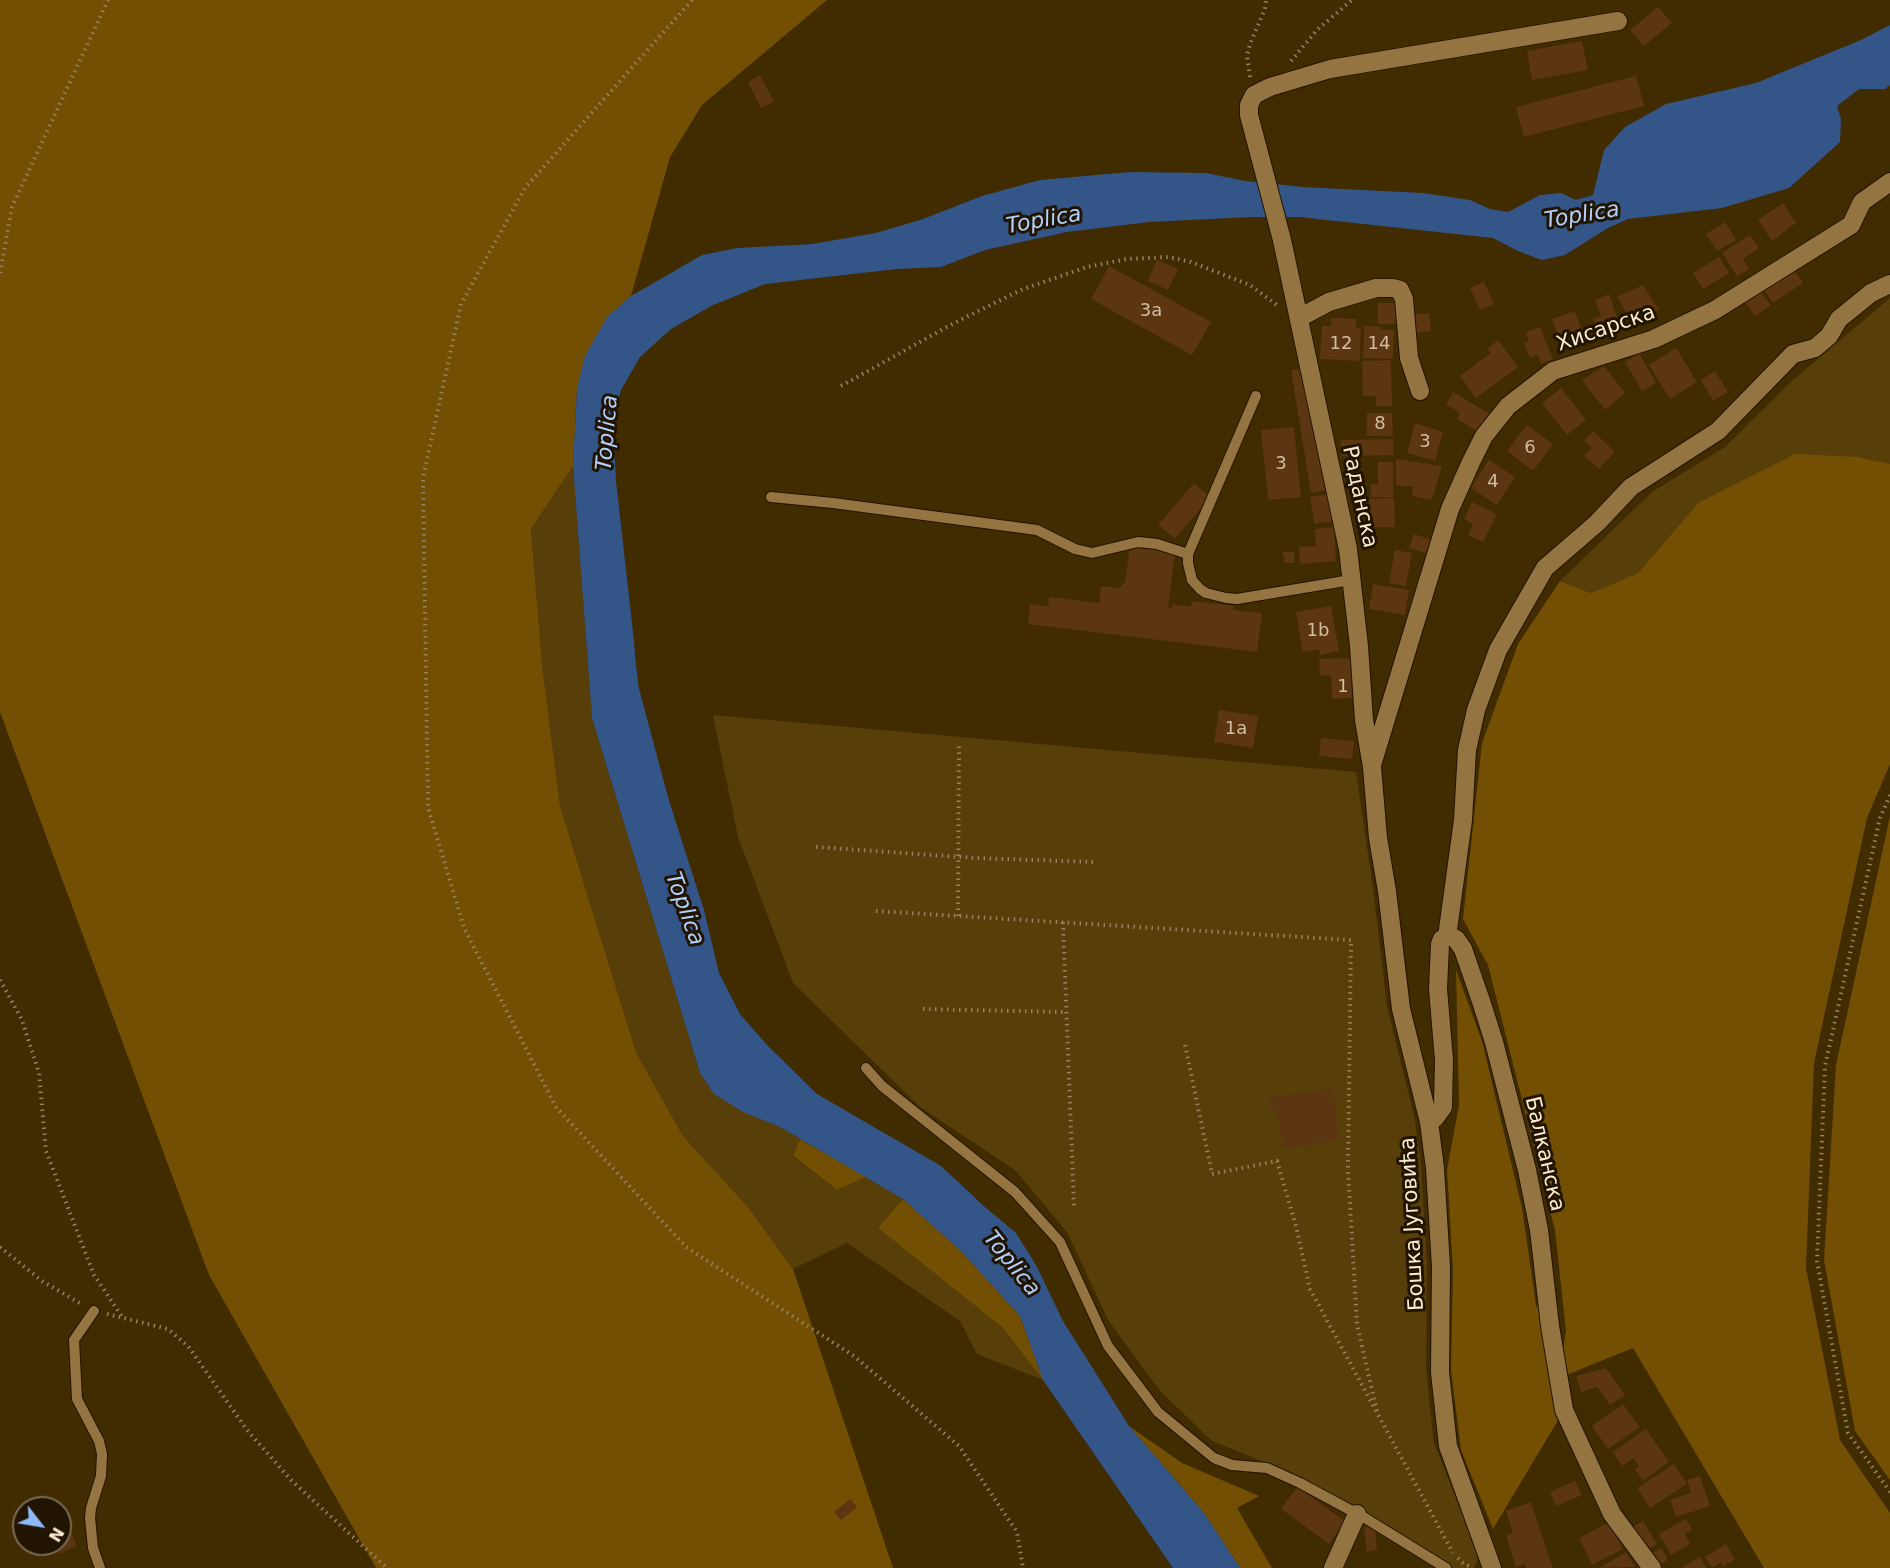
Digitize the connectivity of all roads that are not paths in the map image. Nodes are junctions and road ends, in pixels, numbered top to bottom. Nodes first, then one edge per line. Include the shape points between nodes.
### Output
1 (1618, 21) dead end
2 (1890, 182) edge
3 (1890, 284) edge
4 (1298, 315) junction
5 (1420, 391) dead end
6 (1256, 396) dead end
7 (771, 497) dead end
8 (1188, 555) junction
9 (1351, 580) junction
10 (1372, 767) junction
11 (1447, 937) junction
12 (866, 1068) dead end
13 (1429, 1122) junction
14 (94, 1311) road end
15 (1357, 1514) junction
16 (100, 1568) edge
17 (1333, 1568) edge
18 (1446, 1568) edge
19 (1492, 1568) edge
20 (1652, 1568) edge

1 - 4 street, Раданска via 1330,69 1254,95 1249,115
2 - 10 street, Хисарска via 1863,202 1851,225 1715,310 1654,339 1553,371 1508,406 1484,436 1450,509
3 - 11 street via 1871,293 1839,319 1829,336 1815,348 1793,354 1718,431 1631,487 1598,523 1545,568 1498,650 1476,710 1467,750 1463,820
4 - 5 street via 1376,288 1400,290 1409,358
4 - 9 street, Раданска via 1348,549
6 - 8 lane
7 - 8 lane via 1037,530 1092,553 1138,542
8 - 9 lane via 1196,585 1206,593 1226,598 1249,598
9 - 10 street, Раданска
10 - 13 street, Бошка Југовића via 1401,1009
11 - 13 street via 1440,944 1438,989 1443,1107
11 - 20 street, Балканска via 1456,939 1469,962 1524,1160 1539,1230 1564,1410 1612,1514
12 - 15 lane via 882,1086 1015,1192 1060,1242 1108,1346 1158,1412 1215,1458 1232,1465 1267,1468
13 - 19 street, Бошка Југовића via 1441,1267 1440,1372 1448,1446
14 - 16 lane via 74,1340 77,1399 102,1454 101,1476 90,1518
15 - 17 street
15 - 18 lane

